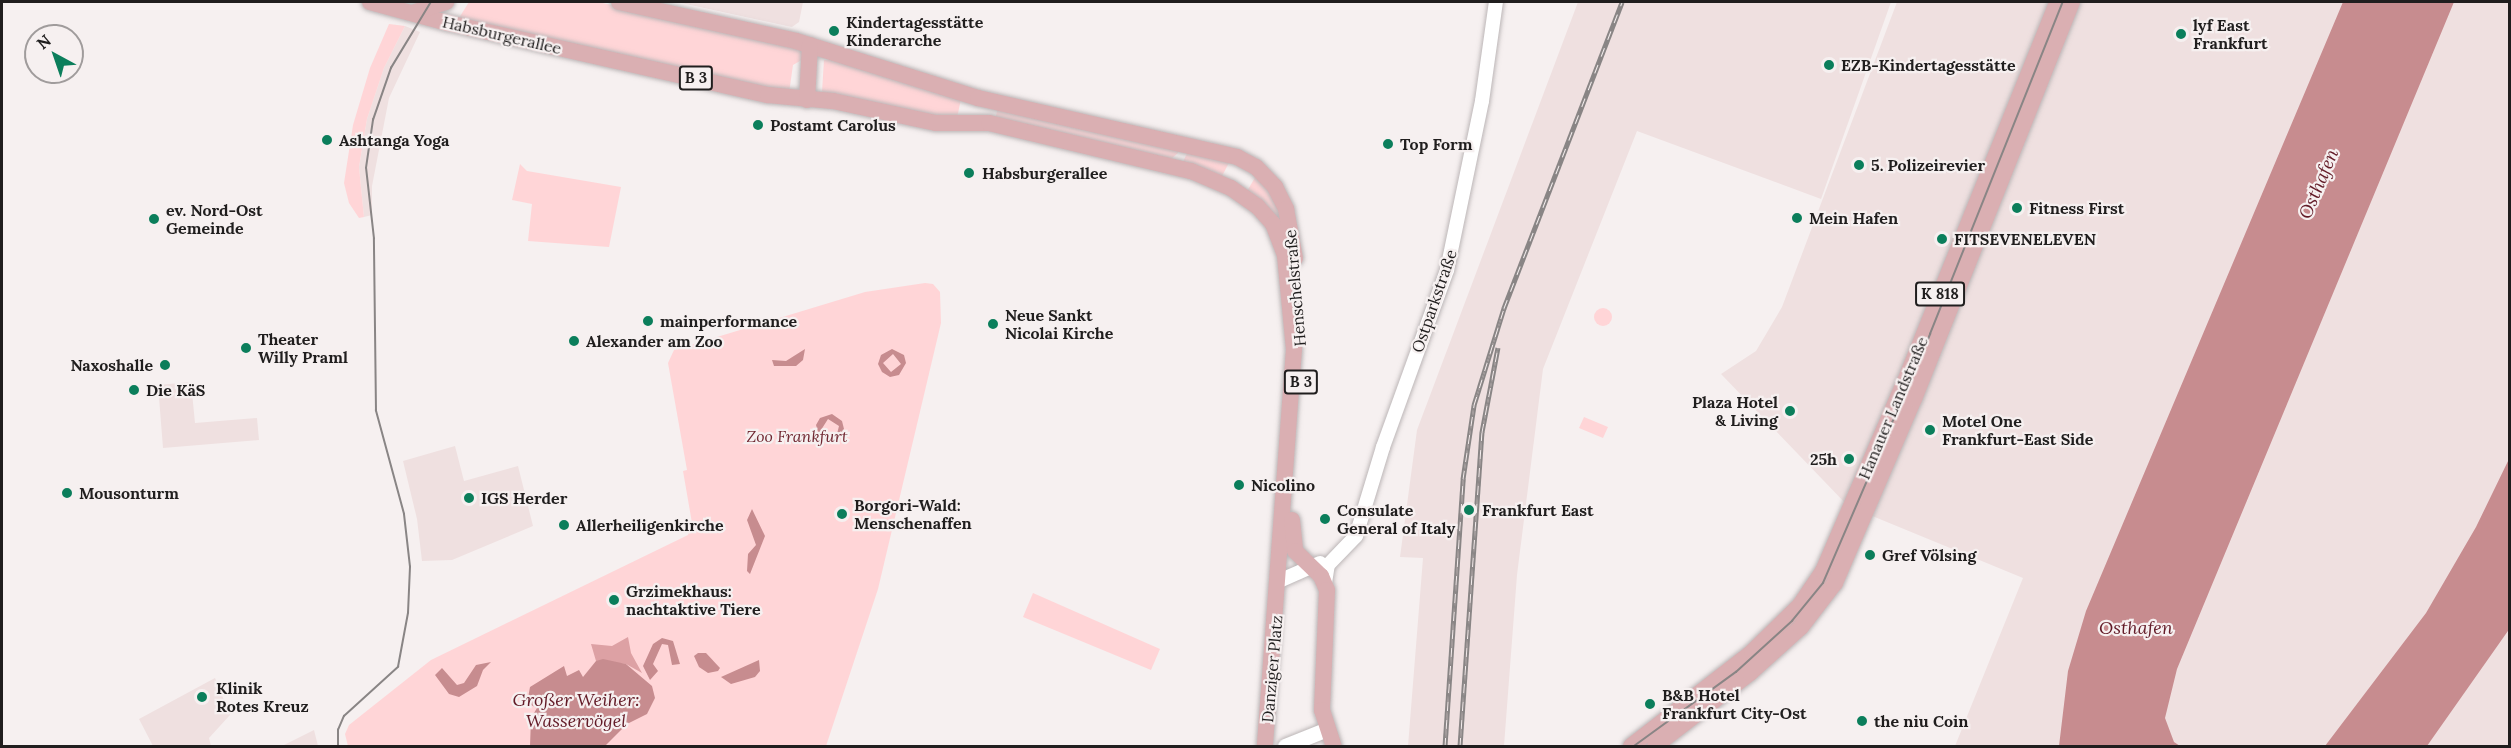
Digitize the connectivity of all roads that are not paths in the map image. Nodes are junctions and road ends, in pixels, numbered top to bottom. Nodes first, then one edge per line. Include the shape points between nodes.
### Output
1 (370, 2) edge
2 (447, 2) edge
3 (619, 2) edge
4 (1496, 2) edge
5 (2057, 2) edge
6 (2072, 2) edge
7 (402, 8) edge
8 (436, 20) junction
9 (810, 45) junction
10 (828, 53) junction
11 (809, 63) junction
12 (807, 100) junction
13 (1180, 143) junction
14 (1174, 166) junction
15 (1231, 188) joint
16 (1876, 489) junction
17 (1853, 502) junction
18 (1859, 529) junction
19 (1341, 552) junction
20 (1311, 567) junction
21 (1325, 582) junction
22 (1279, 586) junction
23 (1815, 594) junction
24 (1327, 729) junction
25 (1265, 747) edge
26 (1285, 747) edge
27 (1303, 747) edge
28 (1334, 747) edge
29 (1631, 747) edge
30 (1655, 747) edge

1 - 7 main road, Habsburgerallee / B 3
2 - 7 main road
2 - 8 main road
3 - 9 main road, B 3
4 - 19 street, Ostparkstraße via 1482,101 1448,270 1380,455 1356,536
5 - 17 main road, Hanauer Landstraße / K 818
6 - 16 main road, Hanauer Landstraße / K 818
7 - 8 main road, Habsburgerallee / B 3
8 - 12 main road, Habsburgerallee / B 3 via 768,95
9 - 10 main road, B 3
9 - 11 main road
10 - 11 main road via 817,54
10 - 13 main road, B 3 via 906,73 978,98
11 - 12 main road
12 - 14 main road, Habsburgerallee / B 3 via 833,101 936,123 989,123
13 - 14 main road via 1183,152
13 - 20 main road, Henschelstraße / B 3 via 1248,161 1275,187 1291,233 1302,370 1292,537 1296,553
14 - 15 main road, Habsburgerallee / B 3
15 - 22 main road, Henschelstraße / B 3 via 1257,206 1273,224 1284,256 1293,310 1293,402
16 - 17 main road
16 - 18 main road, Hanauer Landstraße / K 818
17 - 18 main road
17 - 23 main road, Hanauer Landstraße / K 818
18 - 23 main road, Hanauer Landstraße / K 818 via 1835,583
19 - 20 street, Ostparkstraße
19 - 21 street, Ostparkstraße via 1328,566
20 - 21 main road, B 3
20 - 22 street
21 - 24 main road via 1328,609 1322,710
22 - 25 main road, Danziger Platz / B 3
23 - 29 main road, Hanauer Landstraße / K 818 via 1752,652
23 - 30 main road, Hanauer Landstraße / K 818 via 1750,673
24 - 26 main road, Danziger Platz
24 - 27 main road
24 - 28 main road

